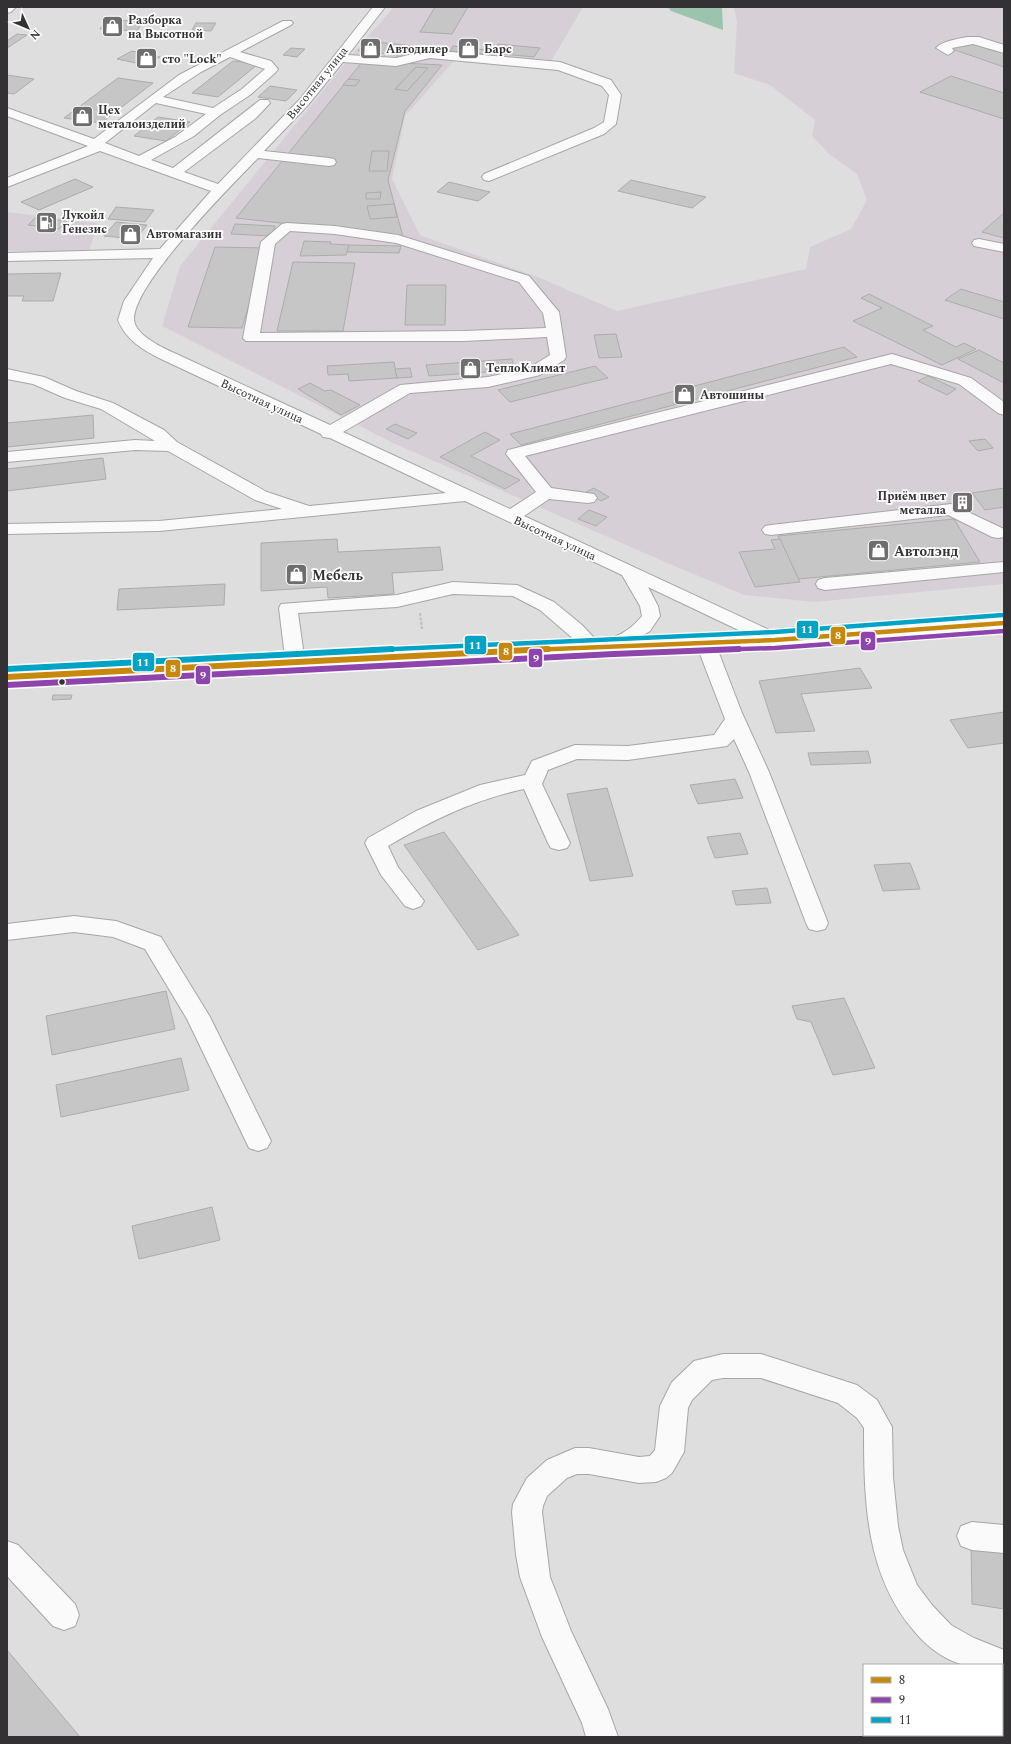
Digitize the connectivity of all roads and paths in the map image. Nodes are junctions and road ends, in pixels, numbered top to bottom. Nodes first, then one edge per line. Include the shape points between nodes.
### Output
1 (10, 7) edge
2 (380, 7) edge
3 (7, 10) edge
4 (287, 23) dead end
5 (1004, 49) edge
6 (948, 51) dead end
7 (230, 53) junction
8 (339, 58) junction
9 (154, 99) junction
10 (264, 103) dead end
11 (7, 112) edge
12 (215, 112) junction
13 (98, 145) junction
14 (255, 154) junction
15 (140, 160) junction
16 (329, 162) dead end
17 (175, 173) junction
18 (489, 177) dead end
19 (7, 183) edge
20 (220, 190) junction
21 (979, 243) dead end
22 (1004, 248) edge
23 (165, 253) junction
24 (7, 257) edge
25 (554, 332) junction
26 (7, 374) edge
27 (1004, 410) edge
28 (329, 432) junction
29 (171, 446) junction
30 (7, 457) edge
31 (546, 493) junction
32 (465, 496) junction
33 (588, 498) dead end
34 (312, 512) junction
35 (510, 517) junction
36 (7, 529) edge
37 (771, 530) dead end
38 (1002, 533) edge
39 (1004, 567) edge
40 (630, 573) junction
41 (825, 584) dead end
42 (420, 610) dead end
43 (1004, 624) edge
44 (422, 629) dead end
45 (775, 640) junction
46 (706, 643) junction
47 (614, 646) junction
48 (592, 647) junction
49 (295, 661) junction
50 (7, 677) edge
51 (734, 718) junction
52 (534, 780) junction
53 (559, 843) dead end
54 (413, 901) dead end
55 (817, 923) dead end
56 (7, 932) edge
57 (258, 1142) dead end
58 (972, 1536) dead end
59 (1004, 1539) edge
60 (7, 1555) edge
61 (64, 1615) dead end
62 (1002, 1664) edge
63 (602, 1737) edge

1 - 3 street
2 - 8 street, Высотная улица
4 - 7 street
5 - 6 street via 983,41 965,40 942,48
7 - 9 street via 196,70
7 - 12 street via 267,64 272,69 246,92
8 - 14 street, Высотная улица via 305,101
8 - 18 street via 396,62 430,54 560,66 607,83 615,94 610,124
9 - 12 street
9 - 13 street
10 - 17 street
11 - 13 street
12 - 15 street via 173,144
13 - 15 street
13 - 19 street
14 - 16 street
14 - 20 street, Высотная улица
15 - 17 street
17 - 20 street
20 - 23 street, Высотная улица
21 - 22 street
23 - 24 street
23 - 28 street, Высотная улица via 138,289 129,306 127,322 133,333 143,343
25 - 25 street via 551,312 524,279 398,239 342,230 287,227 268,242 251,338 464,336
25 - 28 street via 558,357 534,372 488,382 406,388
26 - 29 street via 38,380 71,395 107,406 158,434
27 - 31 street via 965,382 892,359 514,454
28 - 32 street, Высотная улица
29 - 30 street via 135,445
29 - 34 street via 261,496
31 - 33 street
31 - 35 street
32 - 34 street
32 - 35 street, Высотная улица
34 - 36 street via 159,526
35 - 40 street, Высотная улица
37 - 38 street via 952,509
39 - 41 street
40 - 45 street, Высотная улица
40 - 47 street via 649,606 651,616 643,627
42 - 44 path
43 - 45 street
45 - 46 street
46 - 47 street
46 - 51 street
47 - 48 street
48 - 49 street
48 - 49 street via 547,606 517,591 453,588 397,601 288,608
49 - 50 street
51 - 52 street via 727,734 720,741 628,753 575,752 539,766
51 - 55 street
52 - 53 street via 532,784
52 - 54 street via 487,790 424,816 376,843 389,870
56 - 57 street via 74,924 116,929 152,943 198,1017
58 - 59 street
60 - 61 street
62 - 63 street via 954,1645 939,1635 911,1604 899,1584 890,1561 879,1508 878,1427 867,1409 847,1394 761,1366 743,1364 717,1367 704,1370 696,1376 677,1398 672,1414 669,1452 659,1467 647,1471 589,1461 575,1462 549,1475 537,1487 528,1504 535,1577 558,1637 598,1720

